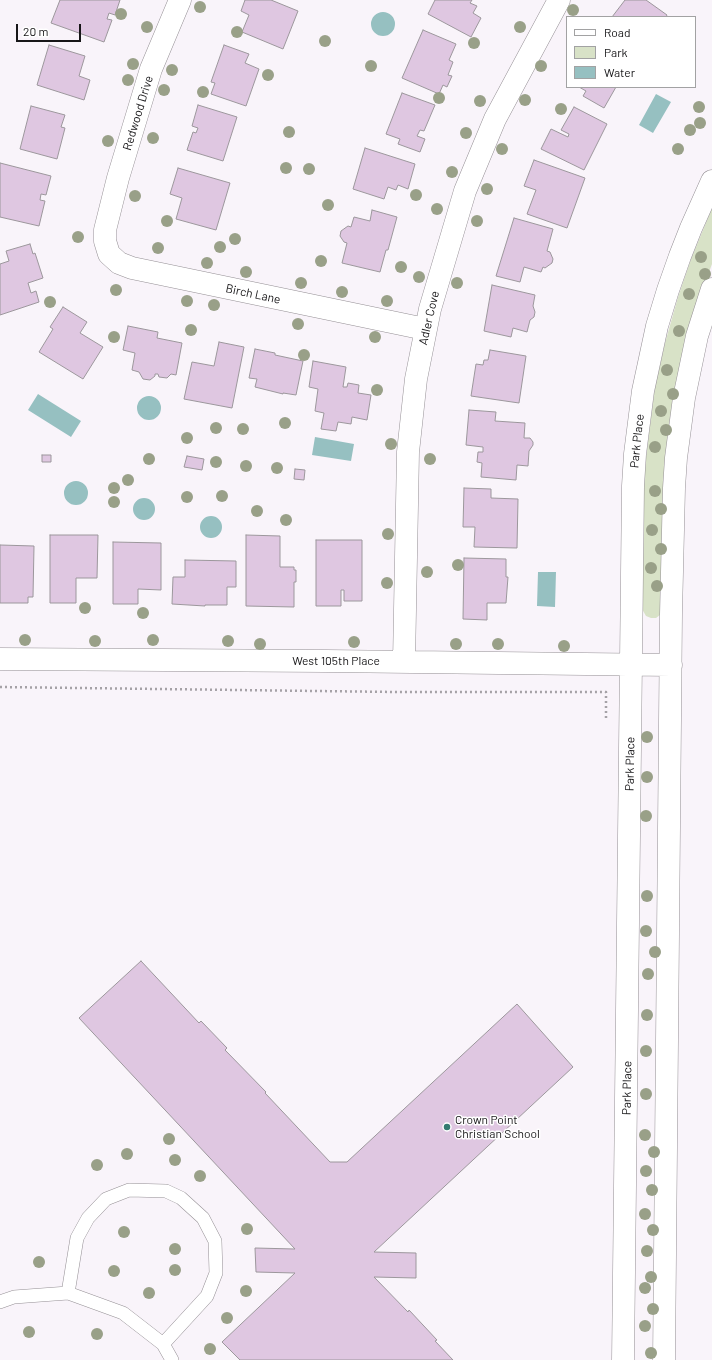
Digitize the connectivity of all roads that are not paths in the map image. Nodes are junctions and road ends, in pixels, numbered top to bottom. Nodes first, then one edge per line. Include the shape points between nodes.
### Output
1 (180, 0) edge
2 (559, 0) edge
3 (712, 181) edge
4 (105, 230) joint
5 (712, 289) edge
6 (425, 329) junction
7 (0, 659) edge
8 (404, 662) junction
9 (631, 665) junction
10 (671, 665) junction
11 (68, 1293) junction
12 (0, 1302) edge
13 (163, 1344) junction
14 (172, 1360) edge
15 (624, 1360) edge
16 (664, 1360) edge

1 - 4 street, Redwood Drive via 151,69
2 - 6 street, Adler Cove via 498,112 465,191
3 - 9 street, Park Place via 668,290 657,326 643,391 633,486
4 - 6 street, Birch Lane via 109,254 119,263 132,268
5 - 10 street via 697,336 684,398 678,445 674,488
6 - 8 street, Adler Cove via 408,452
7 - 8 street, West 105th Place
8 - 9 street, West 105th Place
9 - 10 street, West 105th Place
9 - 15 street, Park Place
10 - 16 street
11 - 12 lane via 14,1297
11 - 13 lane via 122,1313
11 - 13 lane via 77,1238 88,1218 106,1199 129,1190 166,1191 181,1198 203,1218 215,1241 216,1273 207,1296
13 - 14 lane

